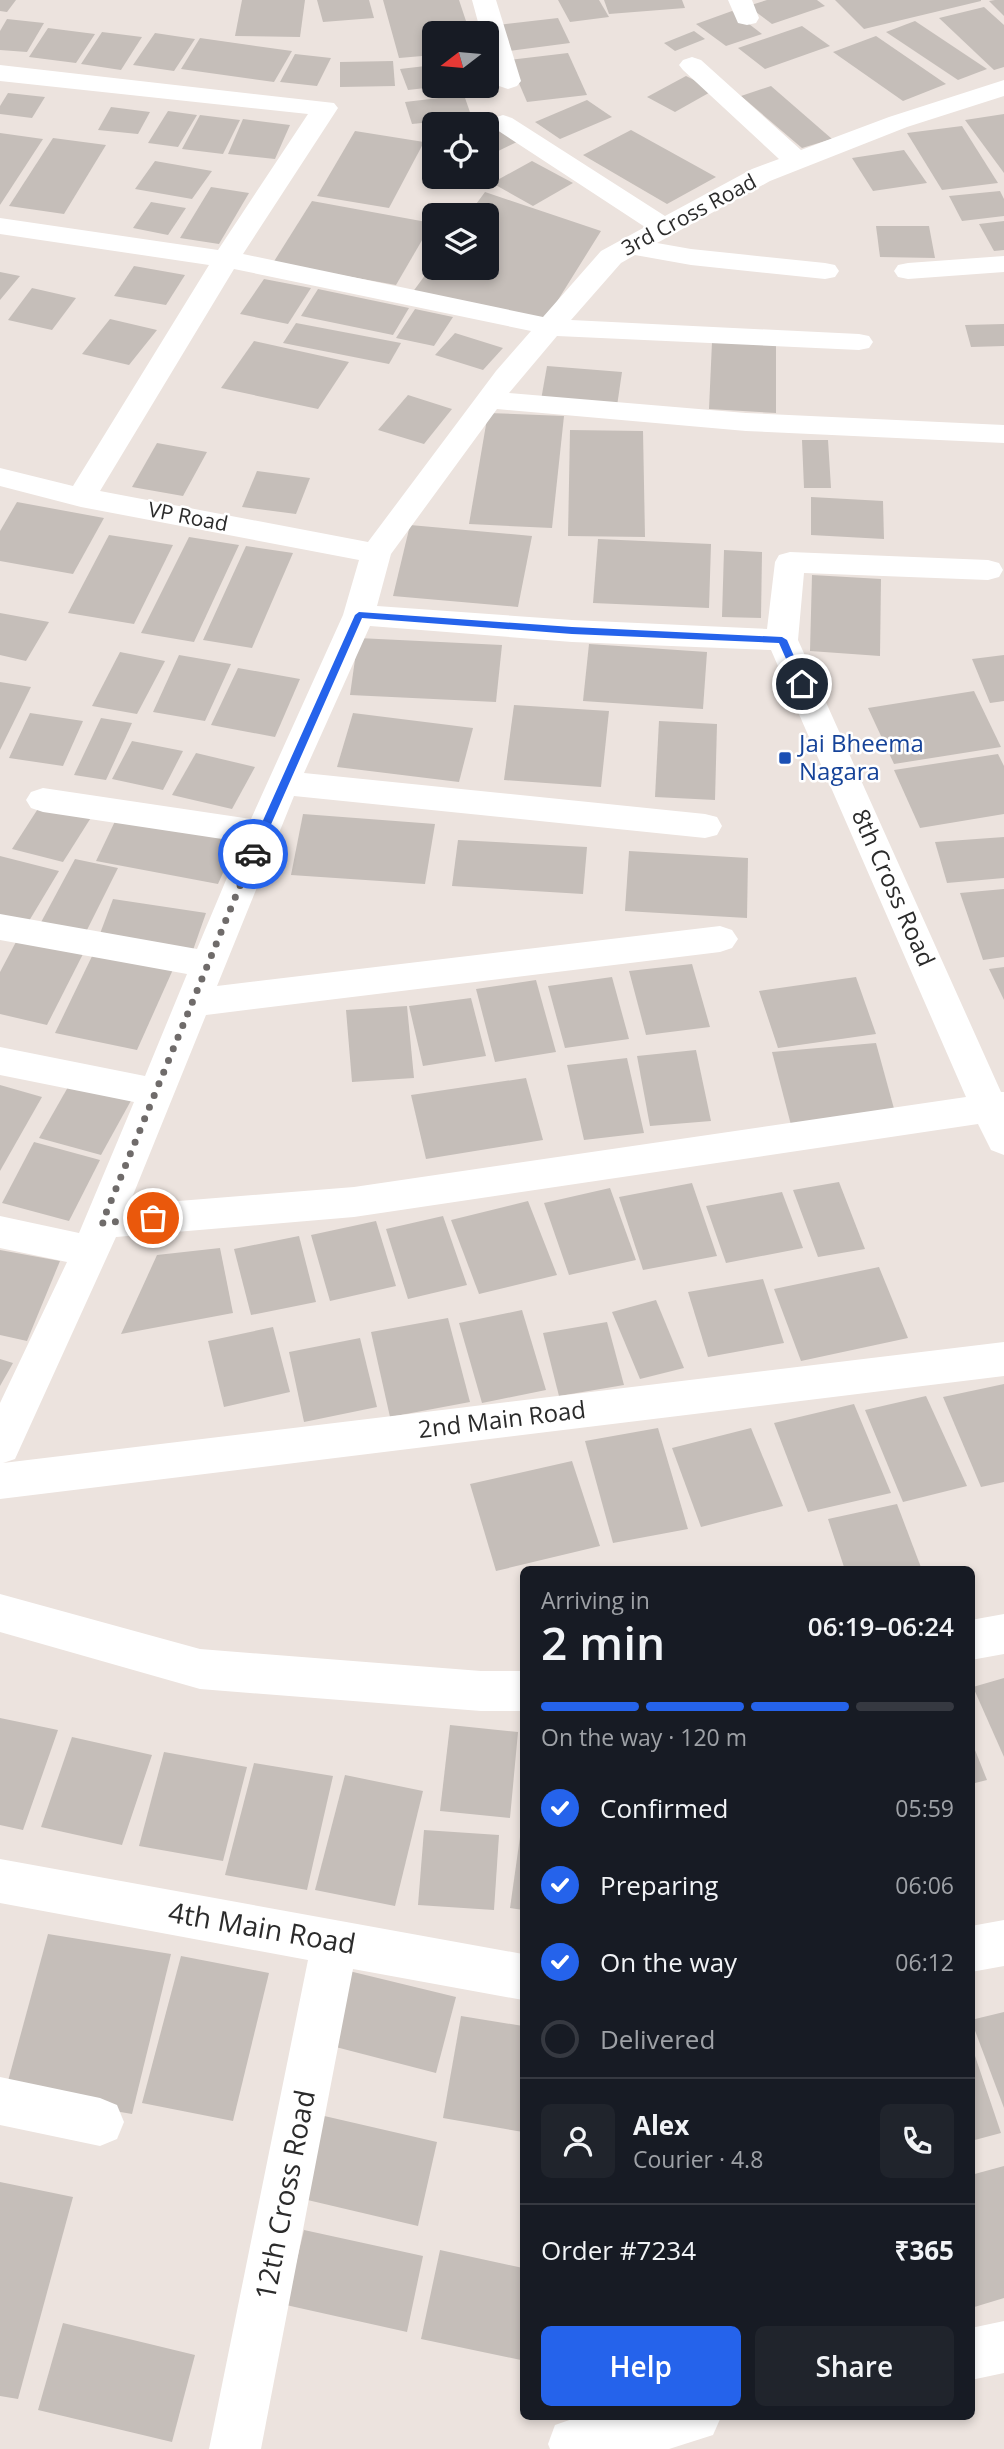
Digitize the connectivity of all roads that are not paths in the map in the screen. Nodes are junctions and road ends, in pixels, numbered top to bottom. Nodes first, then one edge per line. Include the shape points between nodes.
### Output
1 (484, 0) edge
2 (692, 65) dead end
3 (0, 73) edge
4 (508, 80) dead end
5 (1004, 88) edge
6 (503, 123) dead end
7 (797, 161) junction
8 (0, 226) edge
9 (665, 228) junction
10 (632, 246) junction
11 (226, 259) junction
12 (1004, 264) edge
13 (825, 271) dead end
14 (908, 271) dead end
15 (550, 327) junction
16 (859, 342) dead end
17 (489, 400) junction
18 (1004, 434) edge
19 (3, 484) edge
20 (81, 497) junction
21 (376, 553) junction
22 (988, 570) dead end
23 (359, 615) junction
24 (782, 640) junction
25 (282, 783) junction
26 (43, 800) dead end
27 (705, 826) dead end
28 (261, 834) junction
29 (0, 928) edge
30 (720, 939) dead end
31 (207, 964) junction
32 (191, 1003) junction
33 (0, 1061) edge
34 (155, 1092) junction
35 (999, 1118) edge
36 (0, 1232) edge
37 (97, 1237) junction
38 (1004, 1359) edge
39 (0, 1446) edge
40 (0, 1481) edge
41 (0, 1613) edge
42 (1004, 1634) edge
43 (975, 1639) edge
44 (520, 1691) edge
45 (0, 1881) edge
46 (335, 1941) junction
47 (1004, 1943) edge
48 (975, 1949) edge
49 (520, 1977) edge
50 (0, 2101) edge
51 (100, 2122) dead end
52 (1004, 2347) edge
53 (975, 2353) edge
54 (677, 2420) edge
55 (575, 2437) edge
56 (235, 2449) edge

1 - 4 street
2 - 7 street
3 - 11 street via 326,108
5 - 7 street, 3rd Cross Road
6 - 9 street
7 - 9 street, 3rd Cross Road via 761,175
8 - 11 street
9 - 10 street, 3rd Cross Road
10 - 13 street
10 - 15 street, 3rd Cross Road via 611,257
11 - 15 street
11 - 20 street
12 - 14 street
15 - 16 street
15 - 17 street, 3rd Cross Road
17 - 18 street via 746,422
17 - 21 street, 3rd Cross Road
19 - 20 street, VP Road
20 - 21 street, VP Road
21 - 23 street
22 - 24 street via 790,562
23 - 24 street
23 - 25 street
24 - 35 street, 8th Cross Road
25 - 27 street
25 - 28 street
26 - 28 street
28 - 31 street
29 - 31 street
30 - 32 street
31 - 32 street
32 - 34 street
33 - 34 street
34 - 37 street
35 - 37 street
36 - 37 street
37 - 39 street
38 - 40 street, 2nd Main Road
41 - 44 street via 200,1669
42 - 43 street
45 - 46 street, 4th Main Road
46 - 49 street, 4th Main Road
46 - 56 street, 12th Cross Road
47 - 48 street
50 - 51 street
52 - 53 street
54 - 55 street

